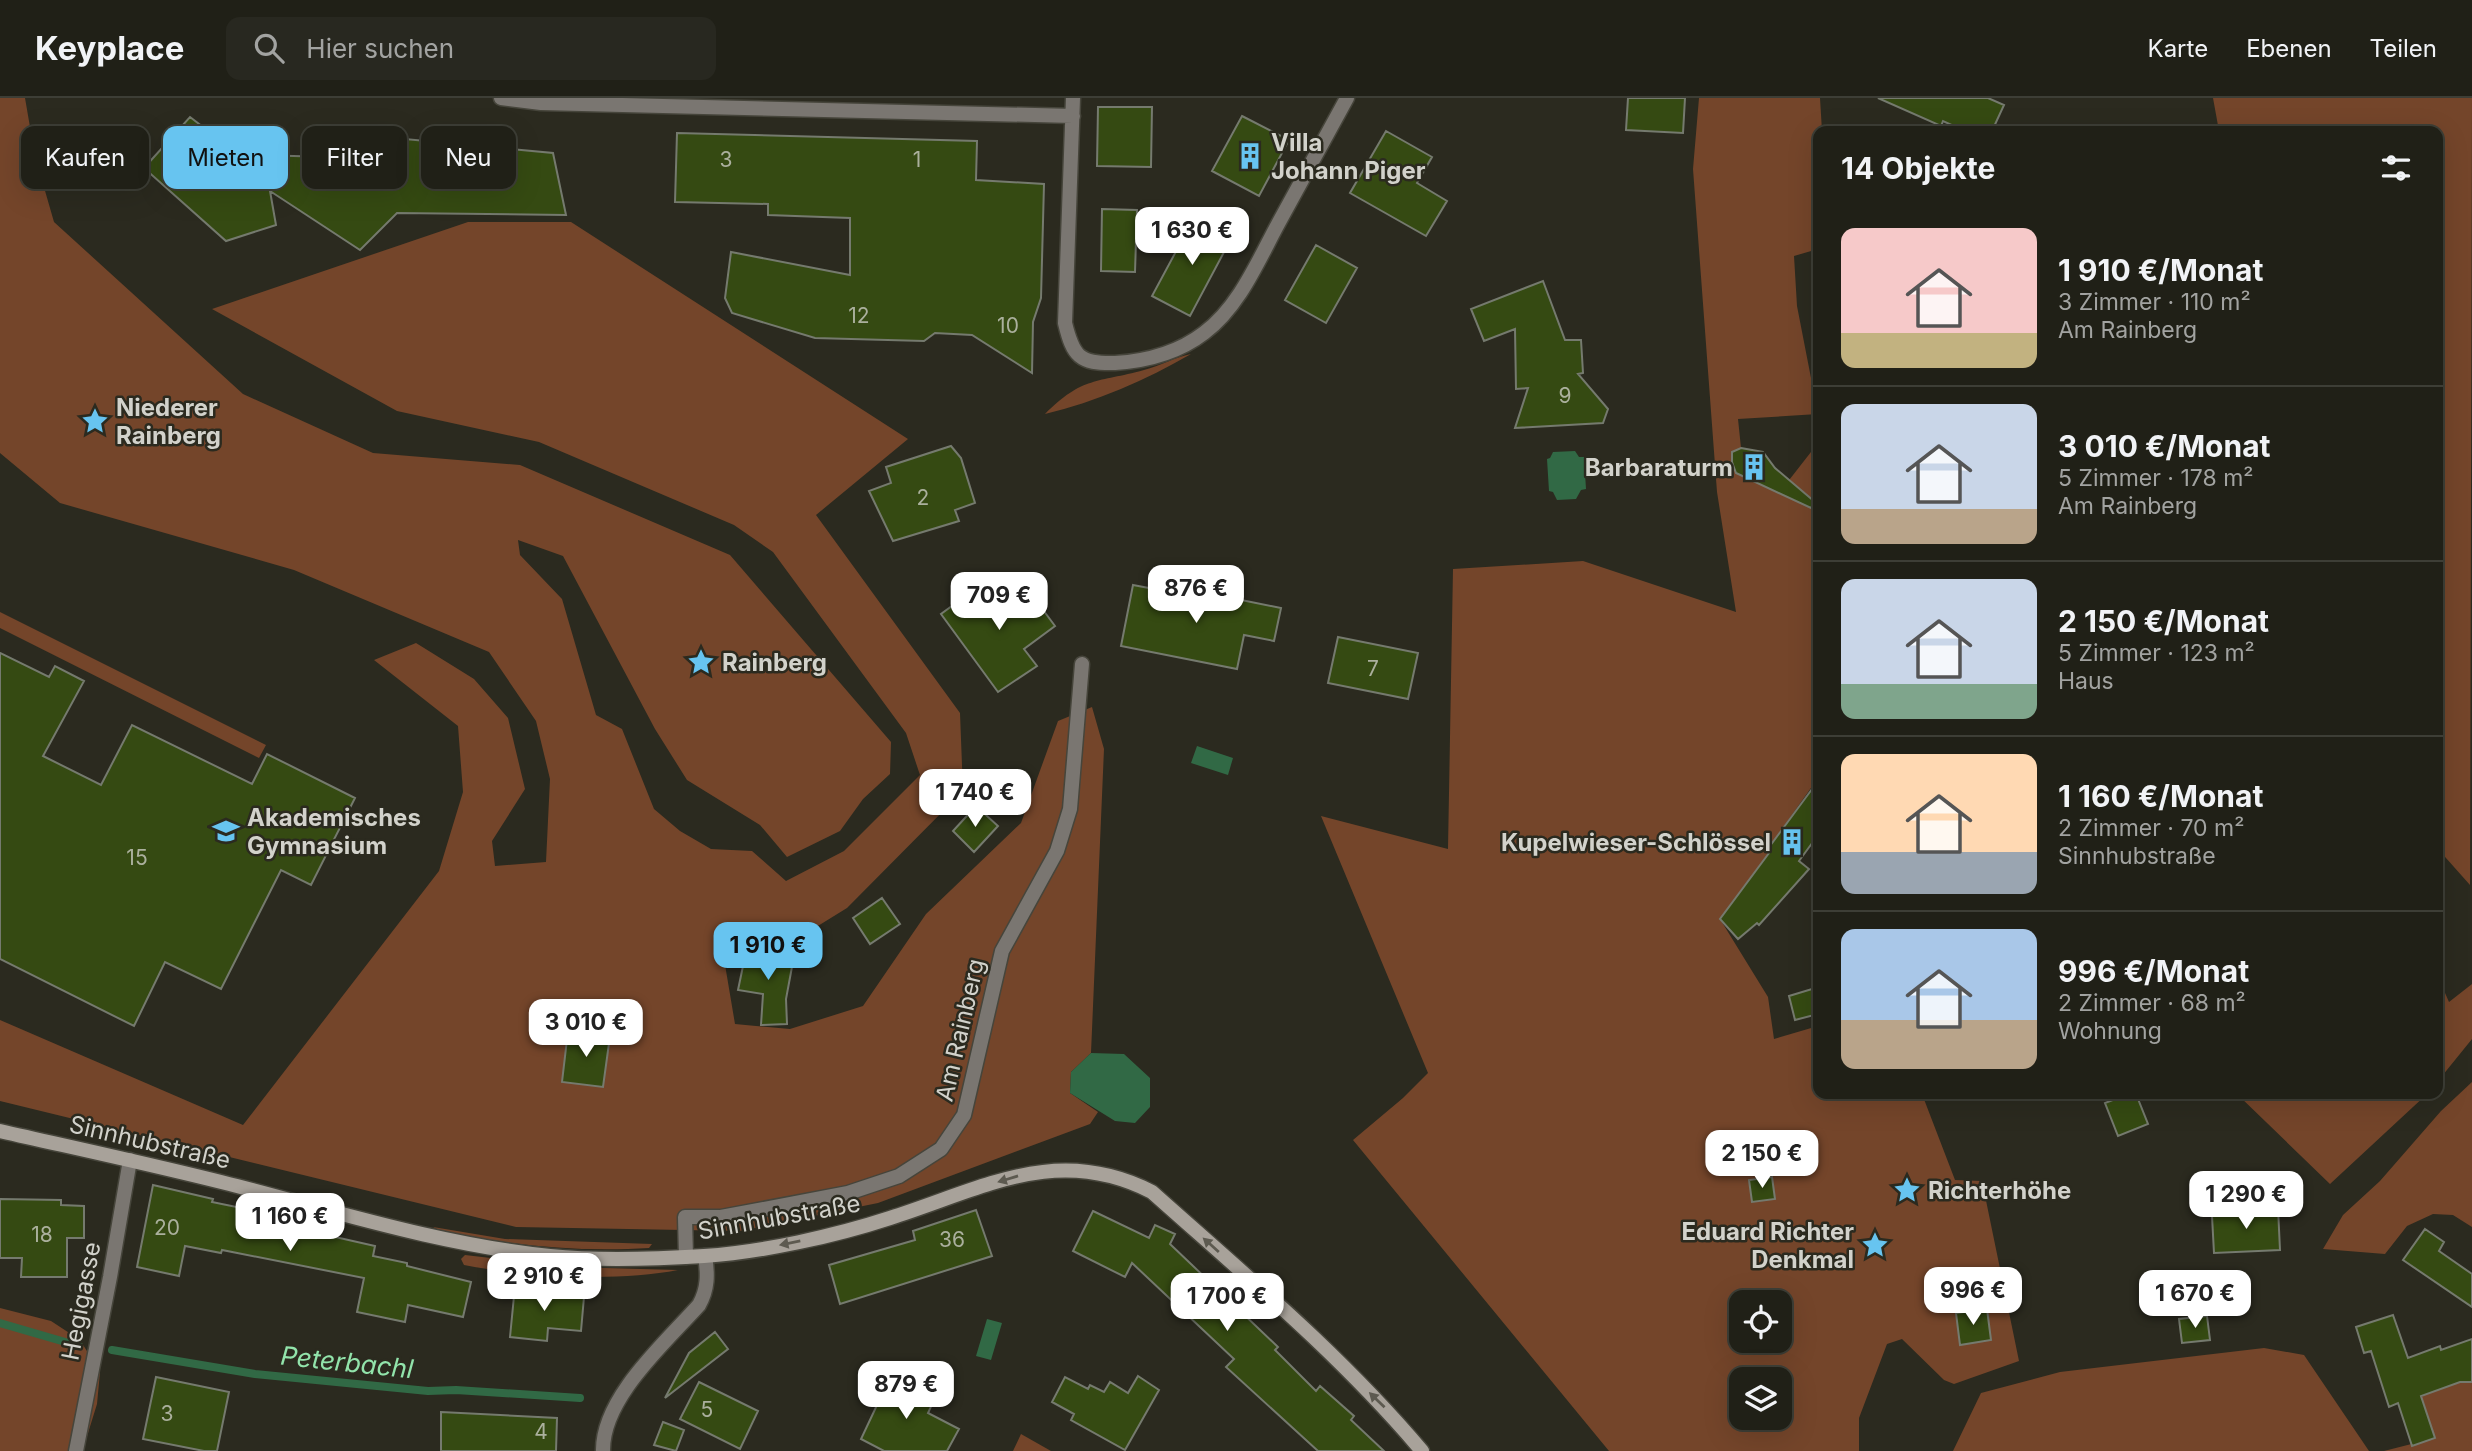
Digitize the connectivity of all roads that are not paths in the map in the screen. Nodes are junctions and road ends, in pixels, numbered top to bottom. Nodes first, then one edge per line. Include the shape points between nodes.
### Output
1 (501, 98) edge
2 (1073, 98) edge
3 (1347, 98) edge
4 (1073, 116) junction
5 (1082, 664) dead end
6 (0, 1130) edge
7 (130, 1160) junction
8 (705, 1256) junction
9 (686, 1257) junction
10 (76, 1451) edge
11 (603, 1451) edge
12 (1422, 1451) edge

1 - 4 street via 541,103
2 - 4 street
3 - 4 street via 1245,285 1221,317 1186,344 1133,361 1087,362 1070,344 1065,323
5 - 9 street, Am Rainberg via 1070,809 1057,850 1002,951 964,1115 941,1149 899,1176 835,1196 721,1217 685,1217
6 - 7 street, Sinnhubstraße
7 - 9 street, Sinnhubstraße via 423,1235 507,1250 600,1258
7 - 10 street, Hegigasse
8 - 9 street, Sinnhubstraße
8 - 11 street via 705,1294 623,1390 607,1424
12 -> 8 street, Sinnhubstraße via 1297,1322 1152,1192 1111,1175 1069,1169 1023,1174 836,1233

